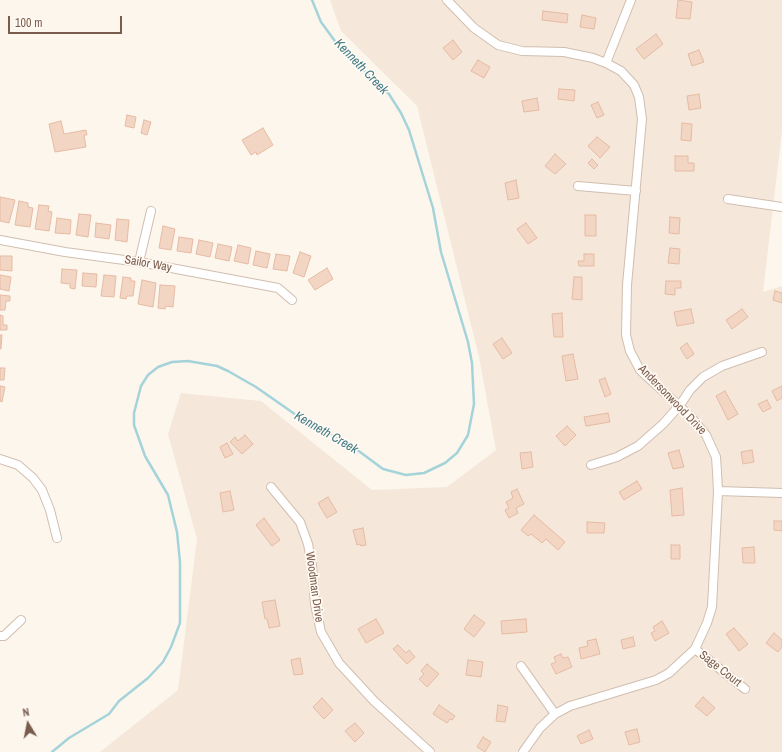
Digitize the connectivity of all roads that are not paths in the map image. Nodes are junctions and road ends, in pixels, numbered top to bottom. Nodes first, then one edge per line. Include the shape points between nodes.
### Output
1 (447, 0) edge
2 (631, 0) edge
3 (606, 62) junction
4 (578, 186) dead end
5 (636, 192) junction
6 (728, 199) dead end
7 (782, 207) edge
8 (151, 211) dead end
9 (0, 240) edge
10 (140, 262) junction
11 (292, 300) dead end
12 (762, 352) dead end
13 (680, 405) junction
14 (0, 459) edge
15 (590, 465) dead end
16 (271, 487) dead end
17 (718, 491) junction
18 (782, 493) edge
19 (57, 538) dead end
20 (21, 620) dead end
21 (0, 636) edge
22 (695, 649) junction
23 (521, 666) dead end
24 (745, 689) dead end
25 (554, 714) junction
26 (430, 752) edge
27 (523, 752) edge

1 - 3 street, Andersonwood Drive via 474,28 498,45 522,51 579,54
2 - 3 street
3 - 5 street, Andersonwood Drive via 628,78 639,96 642,119
4 - 5 street
5 - 13 street, Andersonwood Drive via 626,285 626,335 630,351 640,370
6 - 7 street
8 - 10 street
9 - 10 street, Sailor Way
10 - 11 street, Sailor Way via 278,288
12 - 13 street via 708,374 690,390
13 - 15 street via 664,424 638,446 617,457
13 - 17 street, Andersonwood Drive via 699,425 713,448
14 - 19 street via 18,466 42,490
16 - 26 street, Woodman Drive via 300,522 308,544 321,632 339,663 374,701
17 - 18 street
17 - 22 street, Andersonwood Drive via 712,607 708,623
20 - 21 street via 4,636
22 - 24 street, Sage Court
22 - 25 street, Andersonwood Drive via 669,673 656,680 570,706
23 - 25 street
25 - 27 street, Andersonwood Drive

